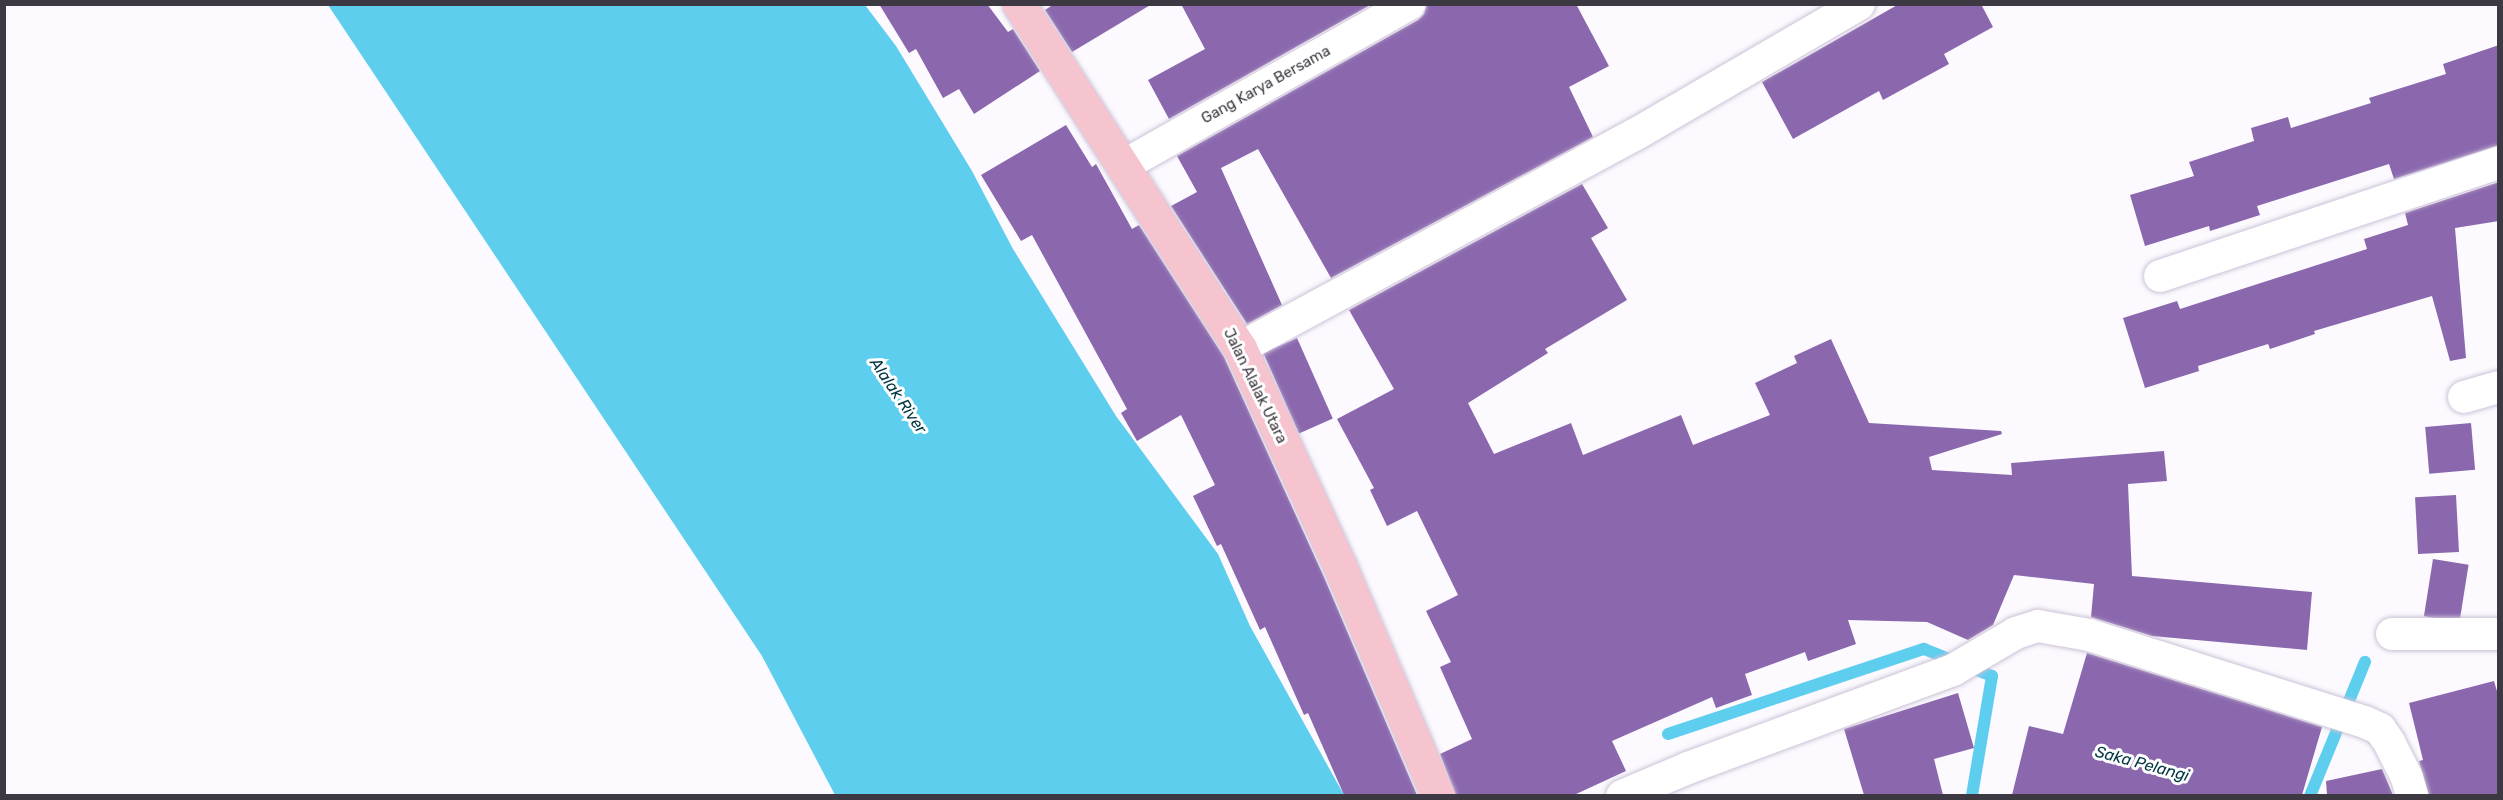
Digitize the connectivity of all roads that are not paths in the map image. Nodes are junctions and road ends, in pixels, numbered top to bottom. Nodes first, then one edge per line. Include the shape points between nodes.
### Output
1 (1019, 4) edge
2 (1409, 4) edge
3 (1859, 4) edge
4 (2499, 163) edge
5 (1123, 166) junction
6 (2160, 276) dead end
7 (1240, 348) junction
8 (2499, 387) edge
9 (2464, 397) dead end
10 (2392, 634) dead end
11 (2499, 634) edge
12 (1438, 795) edge
13 (1622, 795) edge
14 (2412, 795) edge

1 - 5 main road, Jalan Alalak Utara
2 - 5 street, Gang Karya Bersama
3 - 7 street via 1636,134
4 - 6 street
5 - 7 main road, Jalan Alalak Utara
7 - 12 main road, Jalan Alalak Utara
8 - 9 street
10 - 11 street
13 - 14 street via 1953,670 2016,633 2038,626 2089,634 2365,722 2380,729 2389,742

